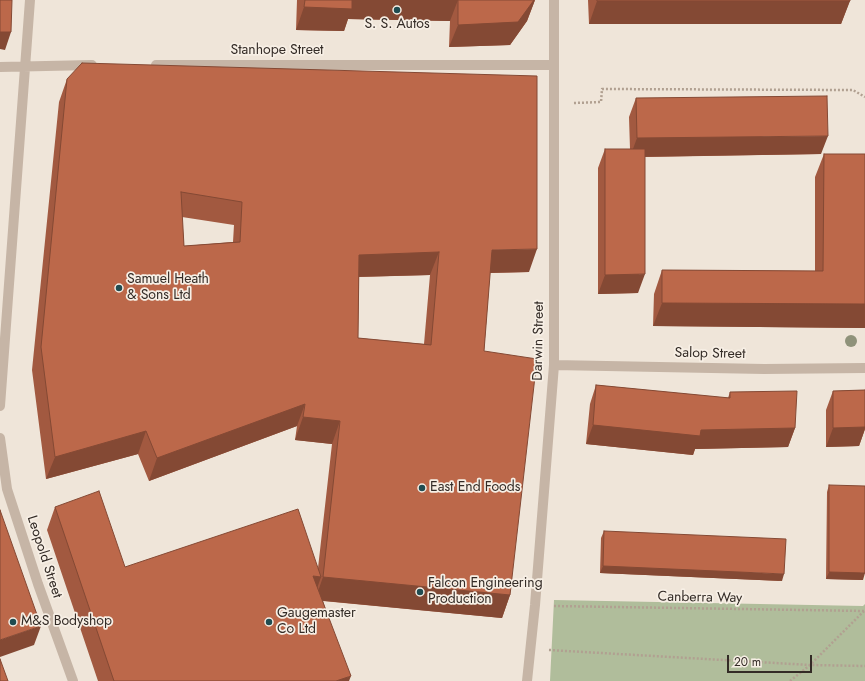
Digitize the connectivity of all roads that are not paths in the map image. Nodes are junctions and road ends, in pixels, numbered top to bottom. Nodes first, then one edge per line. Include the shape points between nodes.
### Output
1 (30, 0) edge
2 (554, 0) edge
3 (99, 65) edge
4 (146, 65) edge
5 (554, 65) junction
6 (0, 67) edge
7 (24, 67) junction
8 (554, 365) junction
9 (865, 368) edge
10 (0, 406) edge
11 (0, 438) edge
12 (73, 681) edge
13 (527, 681) edge

1 - 7 street
2 - 5 street, Darwin Street
3 - 7 street
4 - 5 street, Stanhope Street
5 - 8 street, Darwin Street
6 - 7 street
7 - 10 street
8 - 9 street, Salop Street
8 - 13 street, Darwin Street
11 - 12 street, Leopold Street via 7,489

